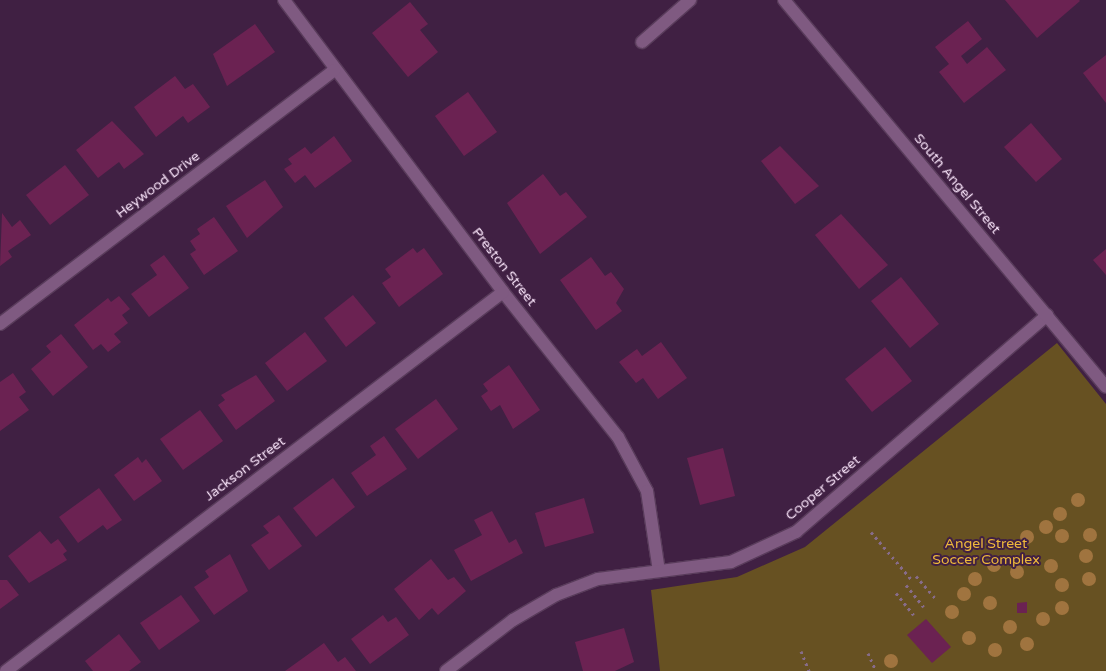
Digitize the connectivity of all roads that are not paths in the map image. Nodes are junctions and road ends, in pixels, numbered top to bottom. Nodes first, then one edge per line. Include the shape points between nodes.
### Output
1 (284, 0) edge
2 (690, 0) edge
3 (784, 0) edge
4 (642, 42) dead end
5 (334, 70) junction
6 (503, 292) junction
7 (1047, 315) junction
8 (0, 324) edge
9 (1106, 387) edge
10 (659, 570) junction
11 (6, 671) edge
12 (446, 671) edge

1 - 5 street, Preston Street
2 - 4 street
3 - 7 street, South Angel Street
5 - 6 street, Preston Street
5 - 8 street, Heywood Drive
6 - 10 street, Preston Street via 618,436 647,491
6 - 11 street, Jackson Street
7 - 9 street, South Angel Street
7 - 10 street, Cooper Street via 796,532 731,562
10 - 12 street, Cooper Street via 598,579 556,595 513,620

